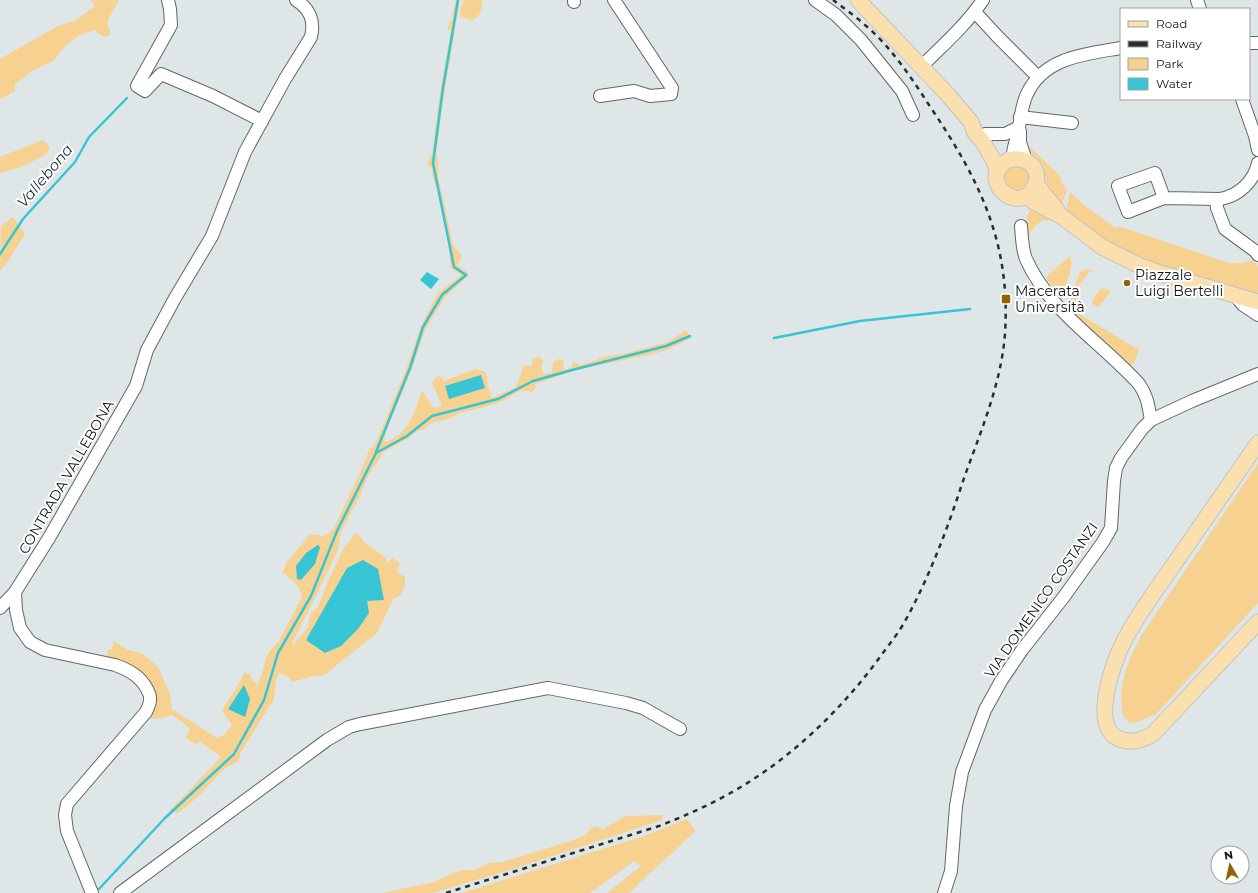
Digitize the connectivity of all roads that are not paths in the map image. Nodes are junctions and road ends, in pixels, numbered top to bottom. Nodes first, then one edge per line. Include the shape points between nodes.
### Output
1 (168, 0) edge
2 (296, 0) edge
3 (614, 0) edge
4 (815, 0) edge
5 (858, 0) edge
6 (983, 0) edge
7 (975, 12) junction
8 (1120, 48) edge
9 (921, 67) junction
10 (1038, 77) junction
11 (600, 96) dead end
12 (1242, 100) edge
13 (913, 115) dead end
14 (262, 121) junction
15 (971, 122) junction
16 (1020, 122) junction
17 (1072, 123) dead end
18 (985, 134) junction
19 (1258, 150) edge
20 (1017, 160) junction
21 (1258, 163) edge
22 (998, 171) junction
23 (1036, 183) junction
24 (1026, 196) junction
25 (1164, 198) dead end
26 (1216, 200) junction
27 (1060, 216) junction
28 (1021, 226) dead end
29 (1258, 255) edge
30 (1234, 294) junction
31 (1258, 302) edge
32 (1258, 315) edge
33 (1258, 374) edge
34 (1151, 420) junction
35 (1258, 443) edge
36 (15, 592) junction
37 (0, 608) edge
38 (1258, 622) edge
39 (680, 729) dead end
40 (92, 893) edge
41 (120, 893) edge
42 (944, 893) edge

1 - 14 street via 171,25 137,86 145,91 161,74
2 - 14 street, CONTRADA VALLEBONA via 312,17 313,30
3 - 11 street via 672,88 671,94 650,96 634,91
4 - 13 street via 836,15 862,40 902,91
5 - 9 main road
6 - 7 street
7 - 9 street
7 - 10 street
8 - 10 street via 1065,59
9 - 15 main road
10 - 16 street via 1027,94
12 - 19 street
14 - 36 street, CONTRADA VALLEBONA via 244,152 212,236 147,350 136,386
15 - 18 main road
15 - 22 main road
16 - 17 street
16 - 18 street via 1005,134
16 - 20 street
18 - 20 main road
20 - 22 main road via 1001,166
20 - 23 main road via 1034,168
21 - 26 street via 1252,178 1237,193
22 - 24 main road via 997,183 1004,194 1014,198
23 - 24 main road
23 - 27 main road
24 - 27 main road
25 - 26 street
26 - 29 street via 1225,229
27 - 30 main road via 1102,247 1136,264
28 - 34 street via 1026,259 1041,284 1058,306 1139,384 1146,393
30 - 31 main road
30 - 32 street via 1243,305
33 - 34 street, VIA DOMENICO COSTANZI
34 - 42 street, VIA DOMENICO COSTANZI via 1129,446 1116,468 1111,528 1103,542 1022,650 985,710 962,772 956,806 951,871
35 - 38 main road via 1152,596 1125,640 1106,697 1105,718 1108,730 1114,737 1125,741 1139,740 1153,734
36 - 37 street, CONTRADA VALLEBONA
36 - 40 street via 20,628 30,642 45,650 126,669 138,676 151,696 146,712 67,804 66,831
39 - 41 street via 643,708 548,688 360,724 328,740

